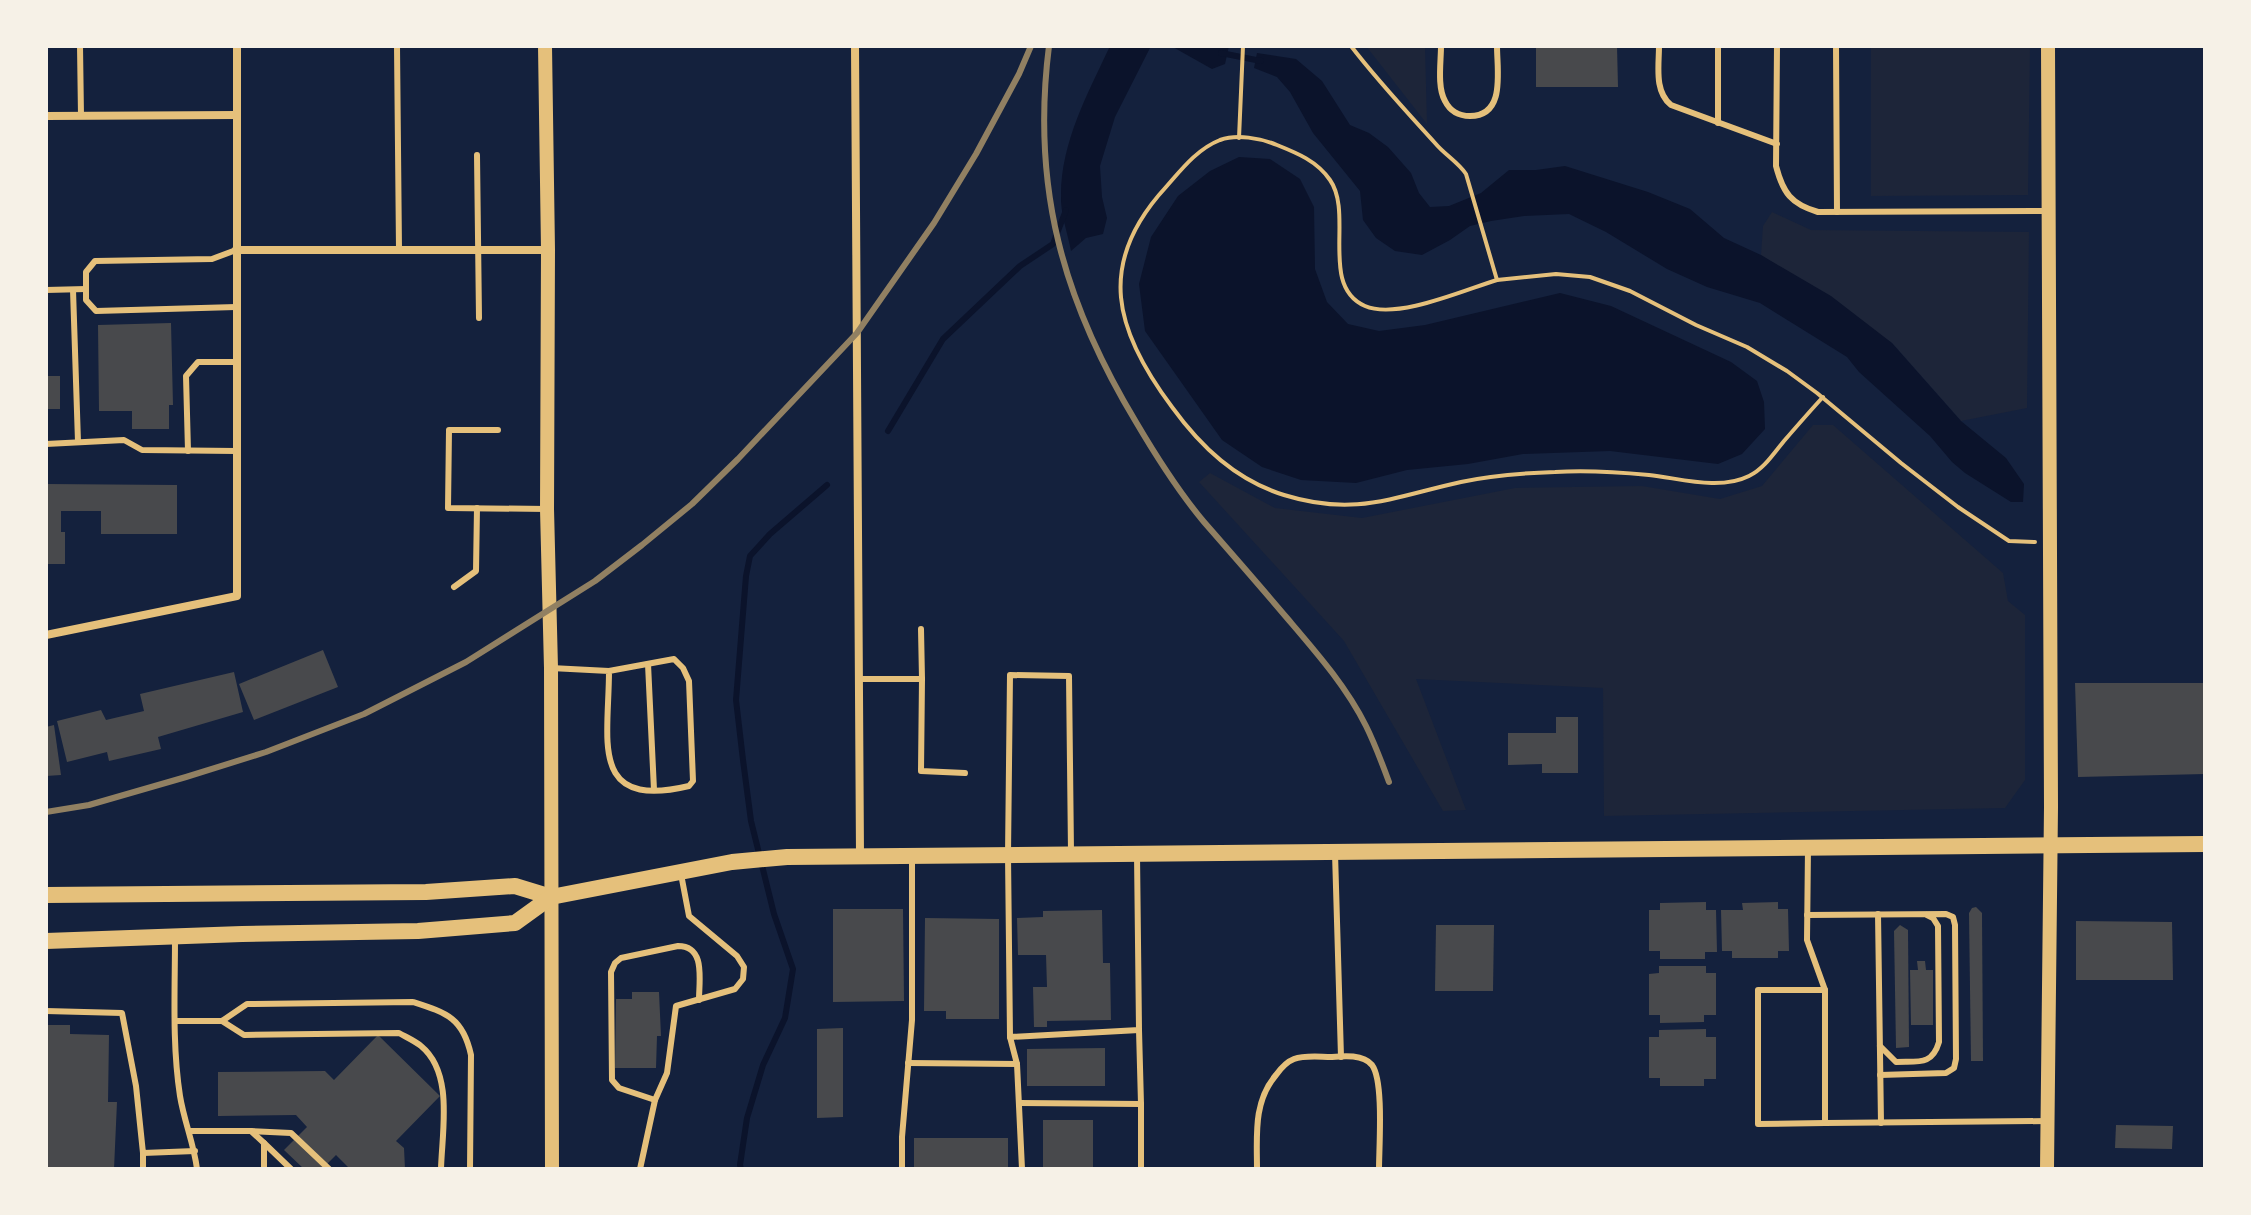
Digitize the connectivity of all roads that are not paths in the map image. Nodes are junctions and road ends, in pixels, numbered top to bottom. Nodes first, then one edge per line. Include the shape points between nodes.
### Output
1 (80, 46) edge
2 (237, 46) edge
3 (397, 46) edge
4 (545, 46) edge
5 (855, 46) edge
6 (1441, 46) edge
7 (1497, 46) edge
8 (1659, 46) edge
9 (1718, 46) edge
10 (1777, 46) edge
11 (1836, 46) edge
12 (2048, 46) edge
13 (237, 115) junction
14 (46, 116) edge
15 (81, 116) junction
16 (1718, 123) junction
17 (1777, 144) junction
18 (477, 155) dead end
19 (2048, 211) junction
20 (1837, 212) junction
21 (236, 250) junction
22 (399, 250) junction
23 (478, 250) junction
24 (548, 250) junction
25 (86, 289) junction
26 (46, 290) edge
27 (73, 290) junction
28 (236, 307) junction
29 (479, 318) dead end
30 (236, 362) junction
31 (498, 430) dead end
32 (78, 442) junction
33 (46, 444) edge
34 (188, 451) junction
35 (236, 451) junction
36 (477, 508) junction
37 (547, 509) junction
38 (454, 587) dead end
39 (921, 629) dead end
40 (46, 635) edge
41 (648, 664) junction
42 (551, 668) junction
43 (609, 671) junction
44 (859, 679) junction
45 (922, 679) junction
46 (965, 773) dead end
47 (654, 790) junction
48 (2205, 844) edge
49 (2051, 846) junction
50 (1808, 848) junction
51 (1335, 853) junction
52 (1137, 854) junction
53 (1008, 855) junction
54 (1071, 855) junction
55 (860, 856) junction
56 (912, 856) junction
57 (681, 871) junction
58 (46, 895) edge
59 (551, 897) junction
60 (1878, 914) junction
61 (1925, 914) junction
62 (1807, 915) junction
63 (175, 936) junction
64 (46, 941) edge
65 (1825, 990) junction
66 (699, 1000) junction
67 (46, 1011) edge
68 (175, 1021) junction
69 (222, 1021) junction
70 (1139, 1030) junction
71 (1010, 1037) junction
72 (1880, 1046) junction
73 (1341, 1057) junction
74 (908, 1063) junction
75 (1017, 1064) junction
76 (1880, 1075) junction
77 (655, 1100) junction
78 (1020, 1103) junction
79 (1141, 1104) junction
80 (2047, 1121) junction
81 (1825, 1123) junction
82 (1881, 1123) junction
83 (190, 1131) junction
84 (251, 1131) junction
85 (264, 1143) junction
86 (195, 1151) junction
87 (143, 1153) junction
88 (143, 1169) edge
89 (197, 1169) edge
90 (264, 1169) edge
91 (291, 1169) edge
92 (329, 1169) edge
93 (441, 1169) edge
94 (470, 1169) edge
95 (552, 1169) edge
96 (640, 1169) edge
97 (902, 1169) edge
98 (1022, 1169) edge
99 (1141, 1169) edge
100 (1257, 1169) edge
101 (1379, 1169) edge
102 (2047, 1169) edge

1 - 15 lane
2 - 13 street
3 - 22 lane
4 - 24 street
5 - 44 street
6 - 7 lane via 1444,100 1452,112 1478,116 1496,100
8 - 16 lane via 1663,98
9 - 16 lane
10 - 17 lane
11 - 20 lane
12 - 19 street
13 - 15 street
13 - 21 street
14 - 15 street
16 - 17 lane
17 - 20 lane via 1776,166 1789,197 1818,212
18 - 23 lane
19 - 20 lane
19 - 49 street
21 - 22 street
21 - 25 lane via 212,259 95,261 86,272
21 - 28 street
22 - 23 street
23 - 24 street
23 - 29 lane
24 - 37 street
25 - 27 lane
25 - 28 lane via 86,300 96,311
26 - 27 lane
27 - 32 lane
28 - 30 street
30 - 34 lane via 198,362 186,376
30 - 35 street
31 - 36 lane via 449,430 448,508
32 - 33 lane
32 - 34 lane via 124,440 142,450
34 - 35 lane
35 - 40 street via 237,596
36 - 37 lane
36 - 38 lane via 476,571
37 - 42 street
39 - 45 lane
41 - 43 lane
41 - 47 lane
41 - 47 lane via 674,659 689,681 693,781 684,788
42 - 43 lane
42 - 59 street
43 - 47 lane via 607,751 612,768 622,784
44 - 45 lane
44 - 55 street
45 - 46 lane via 921,771
48 - 49 main road
49 - 50 main road
49 - 80 street
50 - 51 main road
50 - 62 lane
51 - 52 main road
51 - 73 lane
52 - 54 main road
52 - 70 lane
53 - 54 main road
53 - 54 lane via 1010,675 1025,675 1069,676
53 - 56 main road
53 - 71 lane
55 - 56 main road
55 - 57 main road via 732,862
56 - 74 lane
57 - 59 main road
57 - 66 lane via 689,916 744,967 735,989
58 - 59 main road via 426,892 515,886
59 - 63 main road via 515,923 466,929
59 - 95 street
60 - 61 lane
60 - 62 lane
60 - 72 lane
61 - 72 lane via 1938,926 1936,1053 1926,1061 1896,1062
61 - 76 lane via 1946,914 1955,925 1954,1068 1946,1073
62 - 65 lane via 1807,940
63 - 64 main road
63 - 68 lane
65 - 81 lane
65 - 81 lane via 1758,990 1758,1124
66 - 77 lane via 676,1006 667,1073
66 - 77 lane via 700,962 686,946 621,958 611,972 612,1080 619,1088
67 - 87 lane via 122,1013
68 - 69 lane
68 - 83 lane via 180,1097
69 - 93 lane via 244,1035 399,1033 421,1046 436,1063 444,1087
69 - 94 lane via 247,1004 413,1002 440,1010 457,1022 471,1055
70 - 71 lane
70 - 79 lane
71 - 75 lane
72 - 76 lane
73 - 100 lane via 1298,1057 1272,1079 1257,1115
73 - 101 lane via 1365,1060 1378,1080
74 - 75 lane
74 - 97 lane
75 - 78 lane
76 - 82 lane
77 - 96 lane
78 - 79 lane
78 - 98 lane
79 - 99 lane
80 - 82 lane
80 - 102 street
81 - 82 lane
83 - 84 lane
83 - 86 lane
84 - 85 lane
84 - 92 lane via 291,1133
85 - 90 lane
85 - 91 lane
86 - 87 lane
86 - 89 lane
87 - 88 lane

